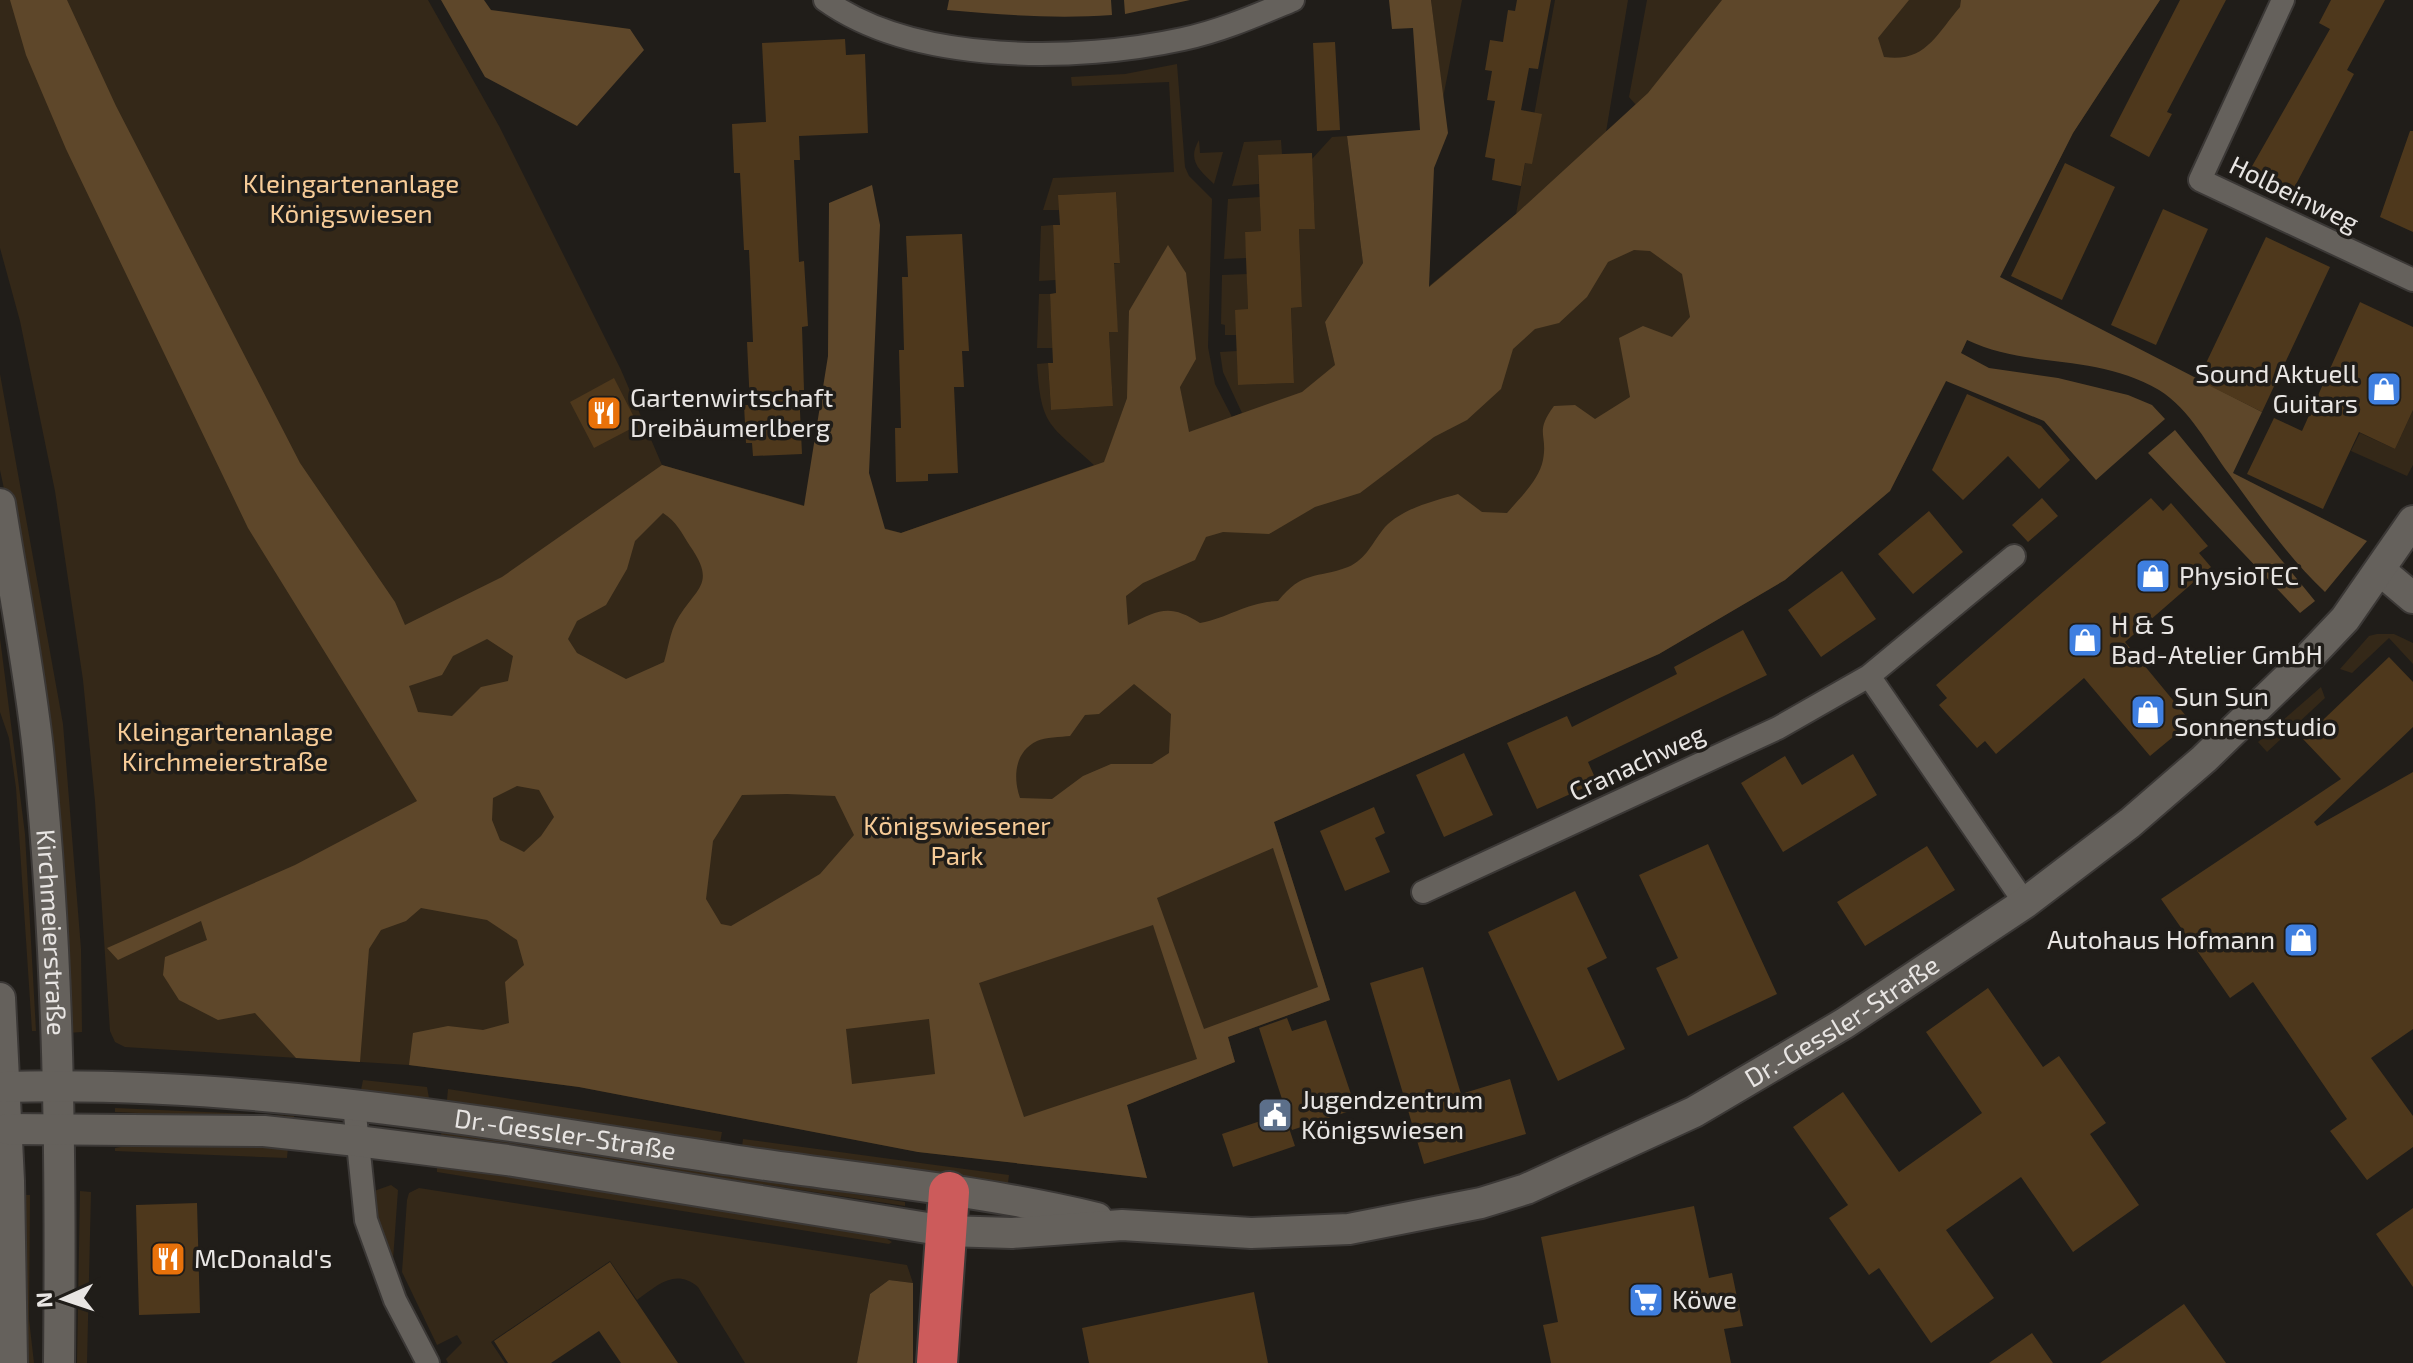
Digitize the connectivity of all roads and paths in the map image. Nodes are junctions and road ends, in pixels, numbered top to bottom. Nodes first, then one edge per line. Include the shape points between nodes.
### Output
1 (825, 0) edge
2 (1293, 0) edge
3 (2283, 0) edge
4 (2413, 280) edge
5 (0, 504) edge
6 (2413, 521) edge
7 (2014, 556) dead end
8 (2381, 571) junction
9 (2413, 598) edge
10 (1869, 676) junction
11 (1423, 892) dead end
12 (2025, 903) junction
13 (0, 998) edge
14 (58, 1086) junction
15 (2, 1088) edge
16 (354, 1105) junction
17 (4, 1129) edge
18 (61, 1130) junction
19 (357, 1141) junction
20 (949, 1192) junction
21 (1122, 1225) junction
22 (946, 1231) junction
23 (12, 1363) edge
24 (59, 1363) edge
25 (428, 1363) edge
26 (937, 1363) edge

1 - 2 street via 880,29 950,47 1056,53 1122,50 1185,39
3 - 4 street, Holbeinweg via 2200,180
5 - 14 main road, Kirchmeierstraße via 37,747
6 - 8 main road, Dr.-Gessler-Straße
7 - 10 street, Cranachweg
8 - 9 main road
8 - 12 main road, Dr.-Gessler-Straße via 2345,619 2204,759
10 - 11 street, Cranachweg via 1778,728
10 - 12 street
12 - 21 main road, Dr.-Gessler-Straße via 1738,1089 1526,1189 1349,1229 1251,1233
13 - 15 main road
14 - 15 main road, Dr.-Gessler-Straße
14 - 16 main road, Dr.-Gessler-Straße via 253,1094
14 - 18 main road, Kirchmeierstraße
15 - 17 main road
16 - 19 street
16 - 20 main road, Dr.-Gessler-Straße
17 - 18 main road, Dr.-Gessler-Straße
17 - 23 main road
18 - 19 main road, Dr.-Gessler-Straße via 264,1131
18 - 24 main road, Kirchmeierstraße
19 - 22 main road, Dr.-Gessler-Straße
19 - 25 street via 366,1220 395,1300
20 - 21 main road, Dr.-Gessler-Straße via 1027,1201
20 - 22 highway
21 - 22 main road, Dr.-Gessler-Straße via 1012,1233
22 - 26 highway

